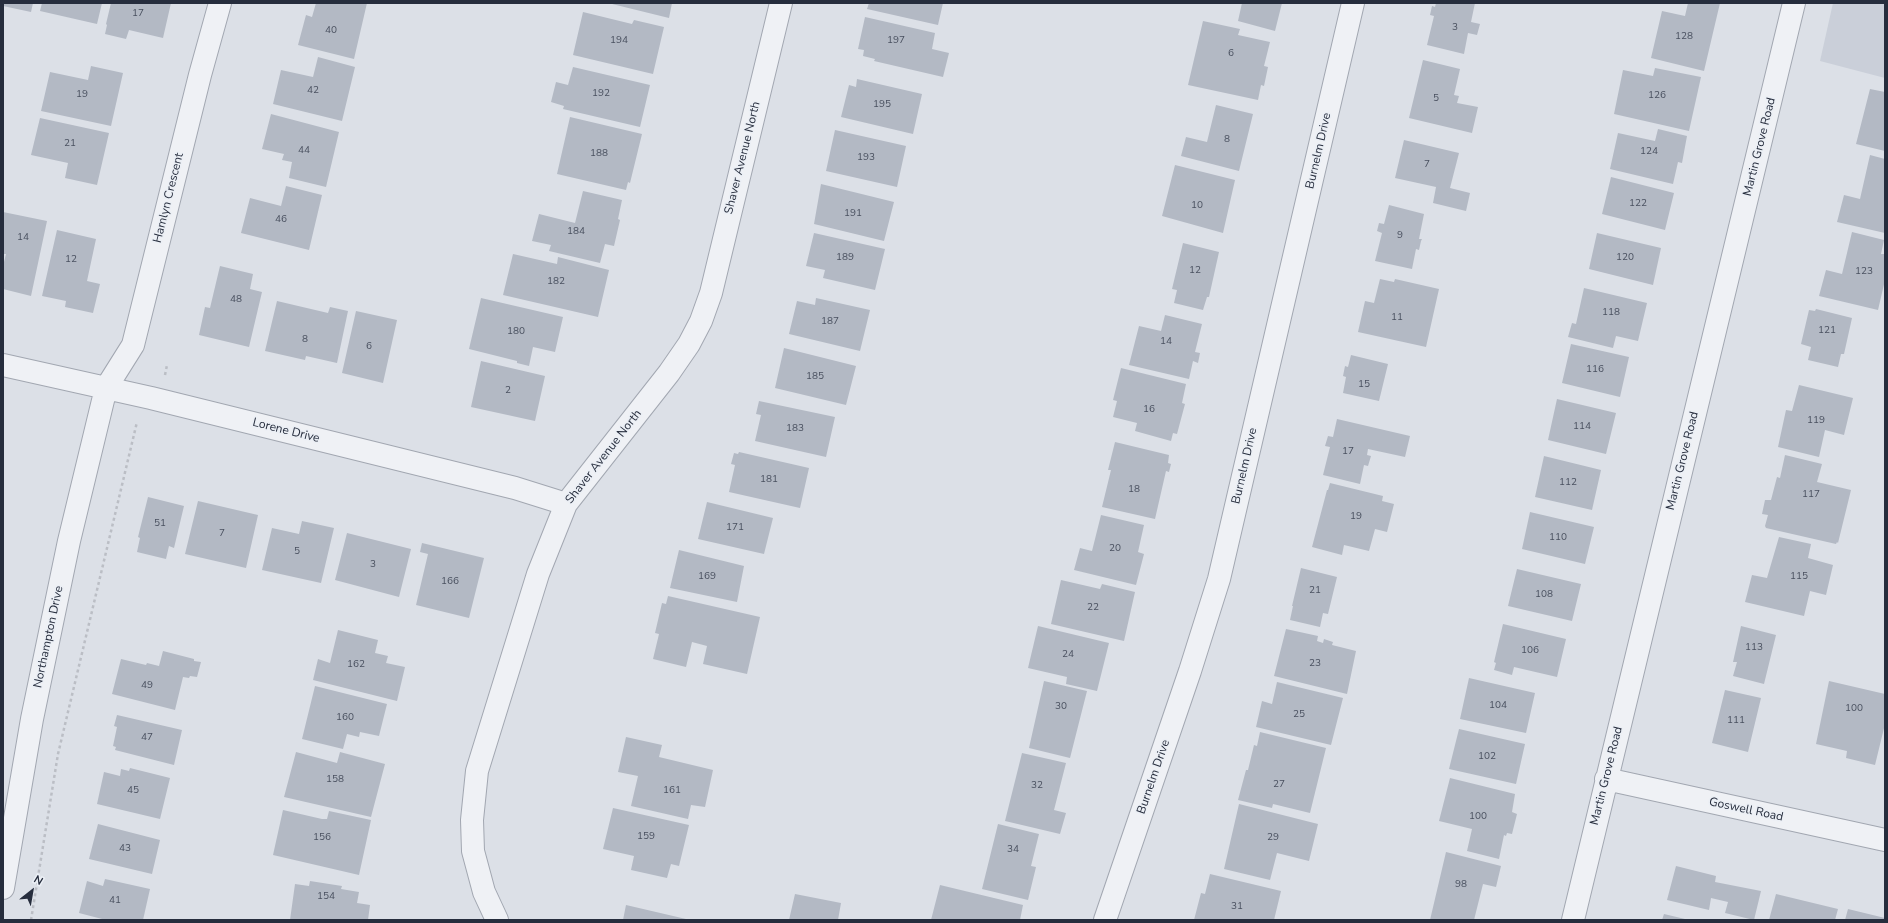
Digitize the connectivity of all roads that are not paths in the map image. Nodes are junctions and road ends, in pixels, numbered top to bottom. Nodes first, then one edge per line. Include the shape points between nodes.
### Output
1 (220, 3) edge
2 (781, 3) edge
3 (1353, 3) edge
4 (1794, 3) edge
5 (3, 365) edge
6 (106, 388) junction
7 (566, 504) junction
8 (1606, 779) junction
9 (1885, 840) edge
10 (3, 888) edge
11 (497, 920) edge
12 (1105, 920) edge
13 (1572, 920) edge

1 - 6 street, Hamlyn Crescent via 133,345
2 - 7 street, Shaver Avenue North via 711,293 701,321 669,373
3 - 12 street, Burnelm Drive via 1219,579
4 - 8 street, Martin Grove Road
5 - 6 street, Lorene Drive
6 - 7 street, Lorene Drive via 515,488
6 - 10 street, Northampton Drive via 69,542 32,719
7 - 11 street, Shaver Avenue North via 538,574 477,772 472,820 473,851 484,892
8 - 9 street, Goswell Road
8 - 13 street, Martin Grove Road

